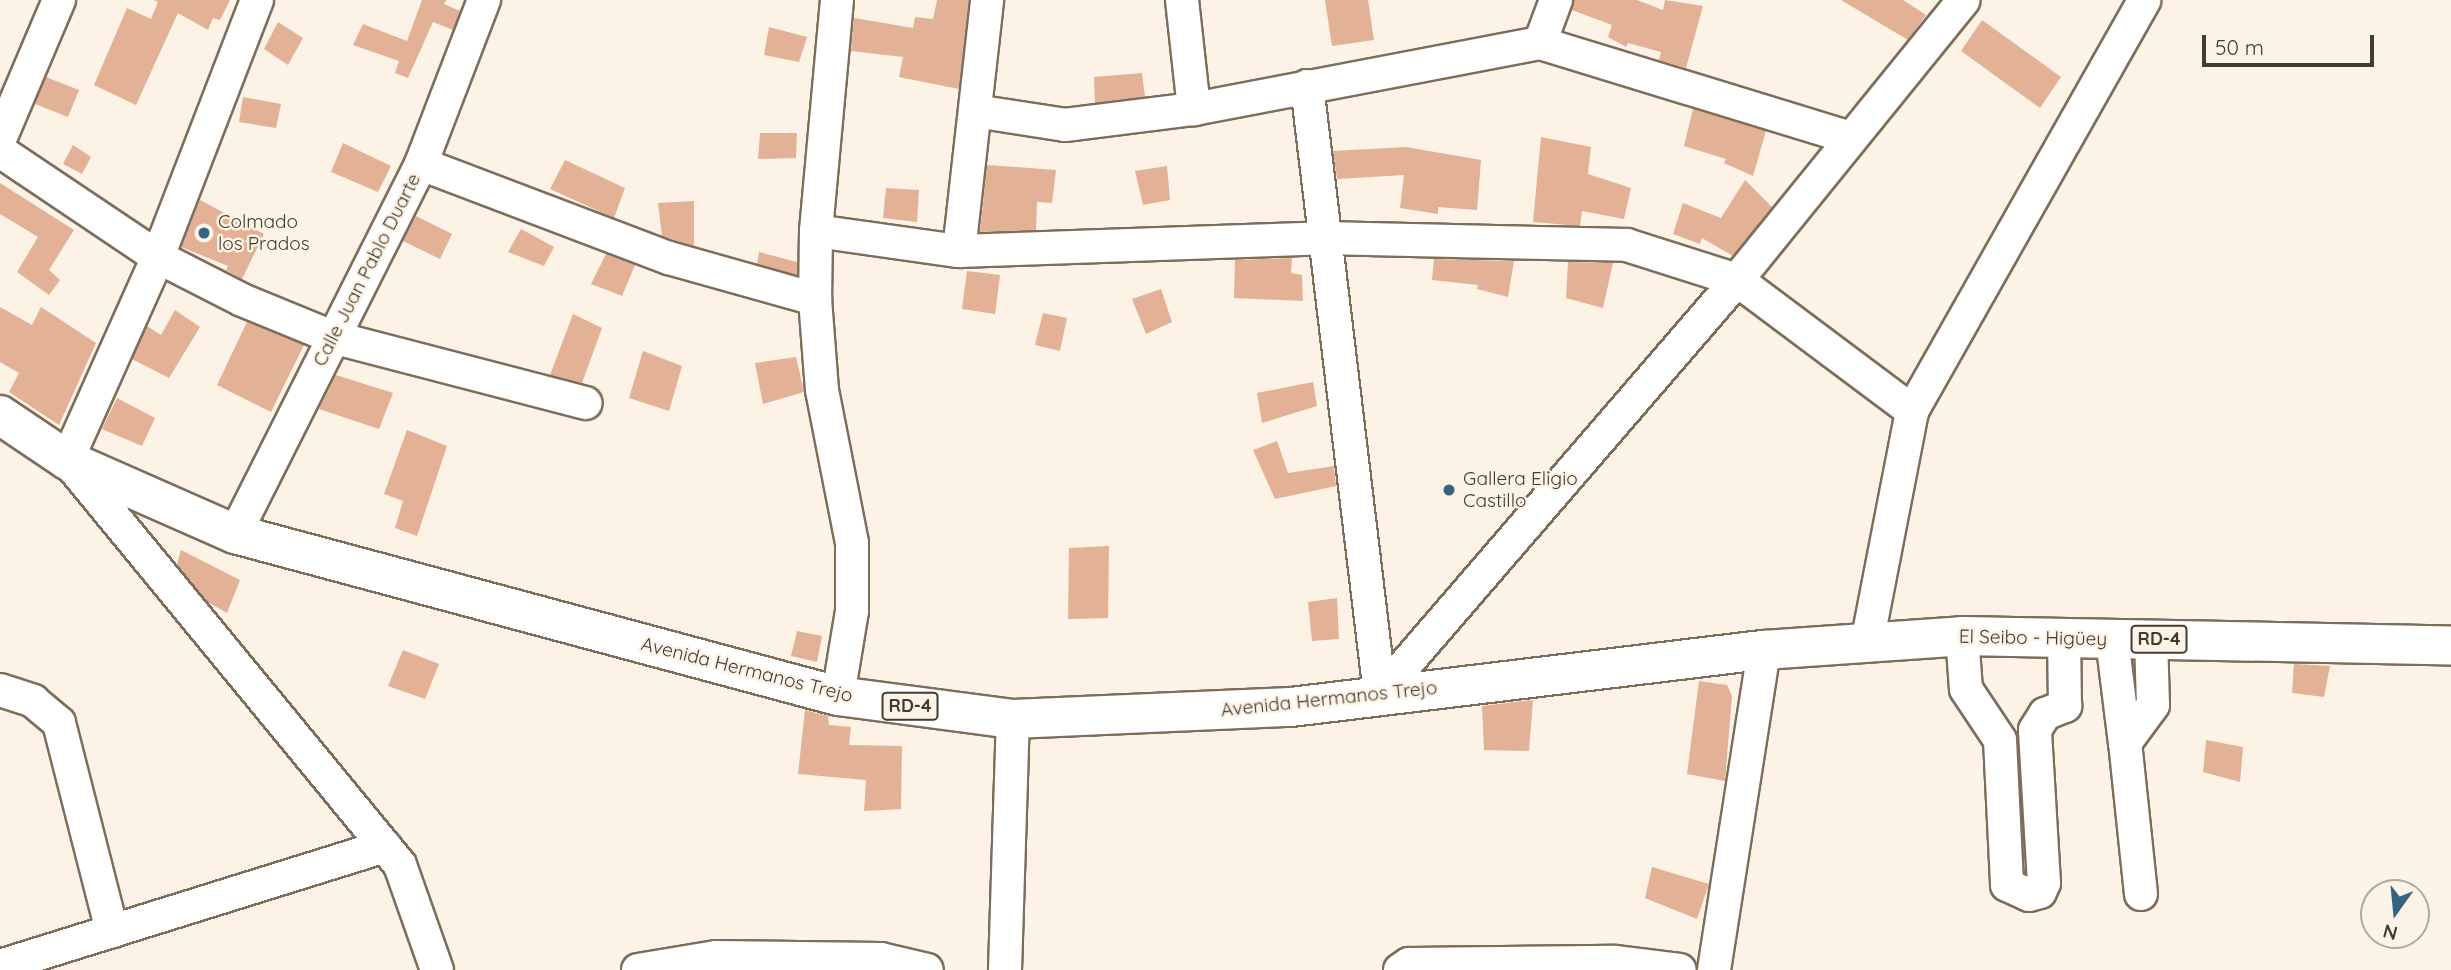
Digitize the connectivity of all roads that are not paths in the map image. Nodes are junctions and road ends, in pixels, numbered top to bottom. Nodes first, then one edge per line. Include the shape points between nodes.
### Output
1 (59, 0) edge
2 (257, 0) edge
3 (484, 0) edge
4 (837, 0) edge
5 (987, 0) edge
6 (1182, 0) edge
7 (1556, 0) edge
8 (1964, 0) edge
9 (2146, 0) edge
10 (1540, 43) junction
11 (1307, 86) junction
12 (1194, 108) junction
13 (975, 111) junction
14 (1851, 138) junction
15 (0, 139) edge
16 (0, 151) edge
17 (421, 164) junction
18 (816, 231) junction
19 (1324, 239) junction
20 (958, 251) junction
21 (158, 257) junction
22 (1737, 280) junction
23 (815, 299) junction
24 (332, 337) junction
25 (586, 403) dead end
26 (1912, 411) junction
27 (0, 415) edge
28 (67, 460) junction
29 (235, 534) junction
30 (1962, 636) junction
31 (2064, 638) junction
32 (2112, 639) junction
33 (2151, 639) junction
34 (1867, 643) junction
35 (2451, 645) edge
36 (1764, 650) junction
37 (0, 690) edge
38 (1380, 694) junction
39 (838, 696) junction
40 (1013, 719) junction
41 (2000, 740) junction
42 (2035, 743) junction
43 (2124, 743) junction
44 (385, 846) junction
45 (2141, 894) dead end
46 (112, 931) junction
47 (881, 964) edge
48 (0, 966) edge
49 (437, 970) edge
50 (638, 970) edge
51 (927, 970) edge
52 (1005, 970) edge
53 (1400, 970) edge
54 (1680, 970) edge
55 (1714, 970) edge

1 - 15 street
2 - 21 street
3 - 17 street, Calle Juan Pablo Duarte
4 - 18 street
5 - 13 street
6 - 12 street
7 - 10 street
8 - 14 street
9 - 26 street
10 - 11 street
10 - 14 street
11 - 12 street
11 - 19 street
12 - 13 street via 1065,125
13 - 20 street
14 - 22 street
16 - 21 street
17 - 23 street via 669,258
17 - 24 street, Calle Juan Pablo Duarte
18 - 20 street
18 - 23 street
19 - 20 street
19 - 22 street via 1627,245
19 - 38 street
21 - 24 street via 242,300
21 - 28 street
22 - 26 street
22 - 38 street
23 - 39 street via 822,390 852,543 852,611
24 - 25 street
24 - 29 street, Calle Juan Pablo Duarte
26 - 34 street
27 - 28 main road, Avenida Hermanos Trejo / RD-4
28 - 29 main road, Avenida Hermanos Trejo / RD-4
28 - 44 street
29 - 39 main road, Avenida Hermanos Trejo / RD-4
30 - 31 main road, El Seibo - Higüey / RD-4
30 - 34 main road, El Seibo - Higüey / RD-4
30 - 41 street via 1966,689
31 - 32 main road, El Seibo - Higüey / RD-4
31 - 42 street via 2065,706 2045,714
32 - 33 main road, El Seibo - Higüey / RD-4
32 - 43 street
33 - 35 main road, El Seibo - Higüey / RD-4
33 - 43 street via 2153,705
34 - 36 main road, Avenida Hermanos Trejo / RD-4
36 - 38 main road, Avenida Hermanos Trejo / RD-4
36 - 55 street
37 - 46 street via 33,701 59,723
38 - 40 main road, Avenida Hermanos Trejo / RD-4 via 1291,707
39 - 40 main road, Avenida Hermanos Trejo / RD-4
40 - 52 street
41 - 42 street
41 - 42 street via 2007,885 2029,895 2040,892 2044,883
43 - 45 street
44 - 46 street
44 - 49 street via 400,865
46 - 48 street
47 - 50 street via 716,957
47 - 51 street
53 - 54 street via 1409,964 1615,962

